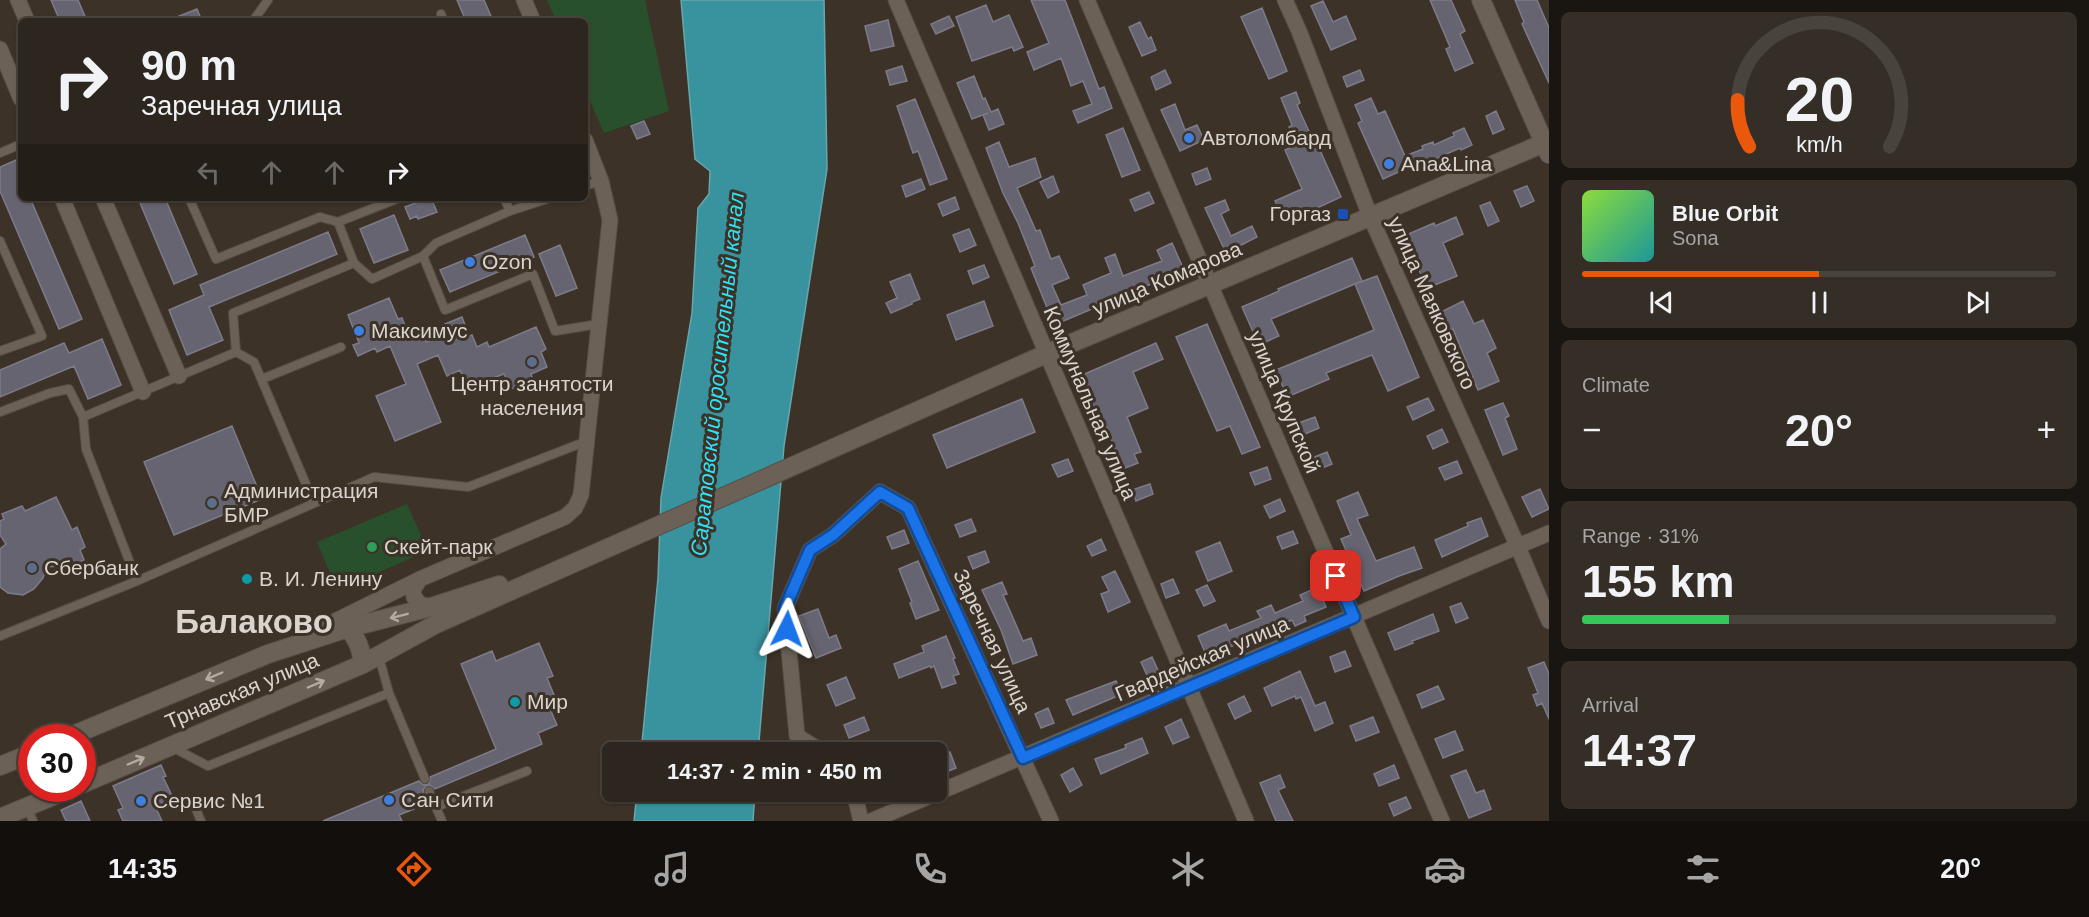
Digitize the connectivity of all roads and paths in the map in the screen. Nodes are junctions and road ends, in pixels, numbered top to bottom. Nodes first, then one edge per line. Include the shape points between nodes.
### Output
1 (18, 0) edge
2 (268, 0) edge
3 (524, 0) edge
4 (897, 0) edge
5 (1087, 0) edge
6 (1285, 0) edge
7 (1481, 0) edge
8 (26, 18) edge
9 (255, 18) edge
10 (532, 18) edge
11 (0, 49) edge
12 (18, 92) edge
13 (18, 145) edge
14 (1547, 146) edge
15 (588, 148) edge
16 (0, 153) edge
17 (601, 181) junction
18 (588, 185) edge
19 (63, 201) edge
20 (104, 201) edge
21 (190, 201) edge
22 (391, 201) edge
23 (505, 201) edge
24 (541, 201) edge
25 (510, 211) junction
26 (1370, 216) junction
27 (338, 222) junction
28 (0, 241) edge
29 (423, 256) junction
30 (354, 263) junction
31 (1211, 285) junction
32 (599, 324) junction
33 (341, 347) dead end
34 (0, 351) edge
35 (236, 352) junction
36 (1046, 354) junction
37 (179, 376) junction
38 (262, 379) junction
39 (143, 392) junction
40 (0, 412) edge
41 (83, 417) junction
42 (587, 440) junction
43 (314, 503) junction
44 (1549, 534) edge
45 (1518, 547) junction
46 (594, 553) junction
47 (420, 579) junction
48 (137, 581) junction
49 (431, 607) junction
50 (1354, 617) junction
51 (1549, 621) edge
52 (348, 628) junction
53 (0, 636) edge
54 (268, 654) junction
55 (371, 660) junction
56 (1190, 686) junction
57 (389, 693) junction
58 (96, 726) edge
59 (806, 742) edge
60 (171, 746) junction
61 (1023, 758) junction
62 (18, 759) edge
63 (0, 766) edge
64 (527, 771) dead end
65 (96, 778) edge
66 (424, 779) dead end
67 (429, 791) dead end
68 (49, 802) edge
69 (193, 802) dead end
70 (856, 802) edge
71 (436, 807) junction
72 (30, 814) edge
73 (0, 818) edge
74 (201, 821) edge
75 (442, 821) edge
76 (861, 821) edge
77 (871, 821) edge
78 (1051, 821) edge
79 (1246, 821) edge
80 (1442, 821) edge

1 - 8 street
2 - 9 lane
3 - 10 street
4 - 36 street, Коммунальная улица
5 - 31 street, улица Крупской
6 - 26 street, улица Маяковского
7 - 14 main road
11 - 12 street
13 - 16 lane
14 - 26 main road, улица Комарова
15 - 17 street
17 - 18 lane
17 - 32 street via 610,220
19 - 39 street
20 - 37 street
21 - 27 lane via 216,259 320,217
22 - 27 lane
23 - 25 lane
24 - 25 lane
25 - 29 lane via 436,243
26 - 31 main road, улица Комарова
26 - 45 street, улица Маяковского
27 - 30 lane
28 - 34 lane via 42,336
29 - 30 lane via 372,279
29 - 32 lane via 446,310 533,274 555,331
30 - 35 lane via 233,313
31 - 36 main road, улица Комарова
31 - 50 street, улица Крупской
32 - 42 street
33 - 38 lane
35 - 37 lane
35 - 38 lane via 254,362
36 - 46 main road, улица Комарова
36 - 56 street, Коммунальная улица
37 - 39 lane
38 - 43 lane
39 - 41 lane
40 - 41 lane via 69,389
41 - 48 lane via 86,449
42 - 43 lane via 468,487 375,477
42 - 47 street via 581,495 570,513
43 - 48 lane
44 - 45 street, Гвардейская улица
45 - 50 street, Гвардейская улица
45 - 51 street, улица Маяковского
46 - 49 main road, Трнавская улица
46 - 55 main road, Трнавская улица via 436,624
47 - 49 street via 414,597
47 - 54 street
48 - 53 lane
49 -> 52 main road, Трнавская улица
50 - 56 street, Гвардейская улица
50 - 80 street, улица Крупской
52 - 54 main road, Трнавская улица
52 - 55 main road
54 -> 58 main road, Трнавская улица
55 - 57 lane
60 -> 55 main road, Трнавская улица
56 - 61 street, Гвардейская улица
56 - 79 street, Коммунальная улица
57 - 60 lane via 208,766
57 - 66 lane
59 - 61 street, Заречная улица via 796,736 785,608 810,550 833,535 880,492 908,508
65 -> 60 main road, Трнавская улица
61 - 77 street, Гвардейская улица
61 - 78 street, Заречная улица
62 - 63 main road
64 - 71 lane
67 - 71 lane
68 - 72 main road
69 - 74 lane
70 - 76 street
71 - 75 lane
72 - 73 main road

